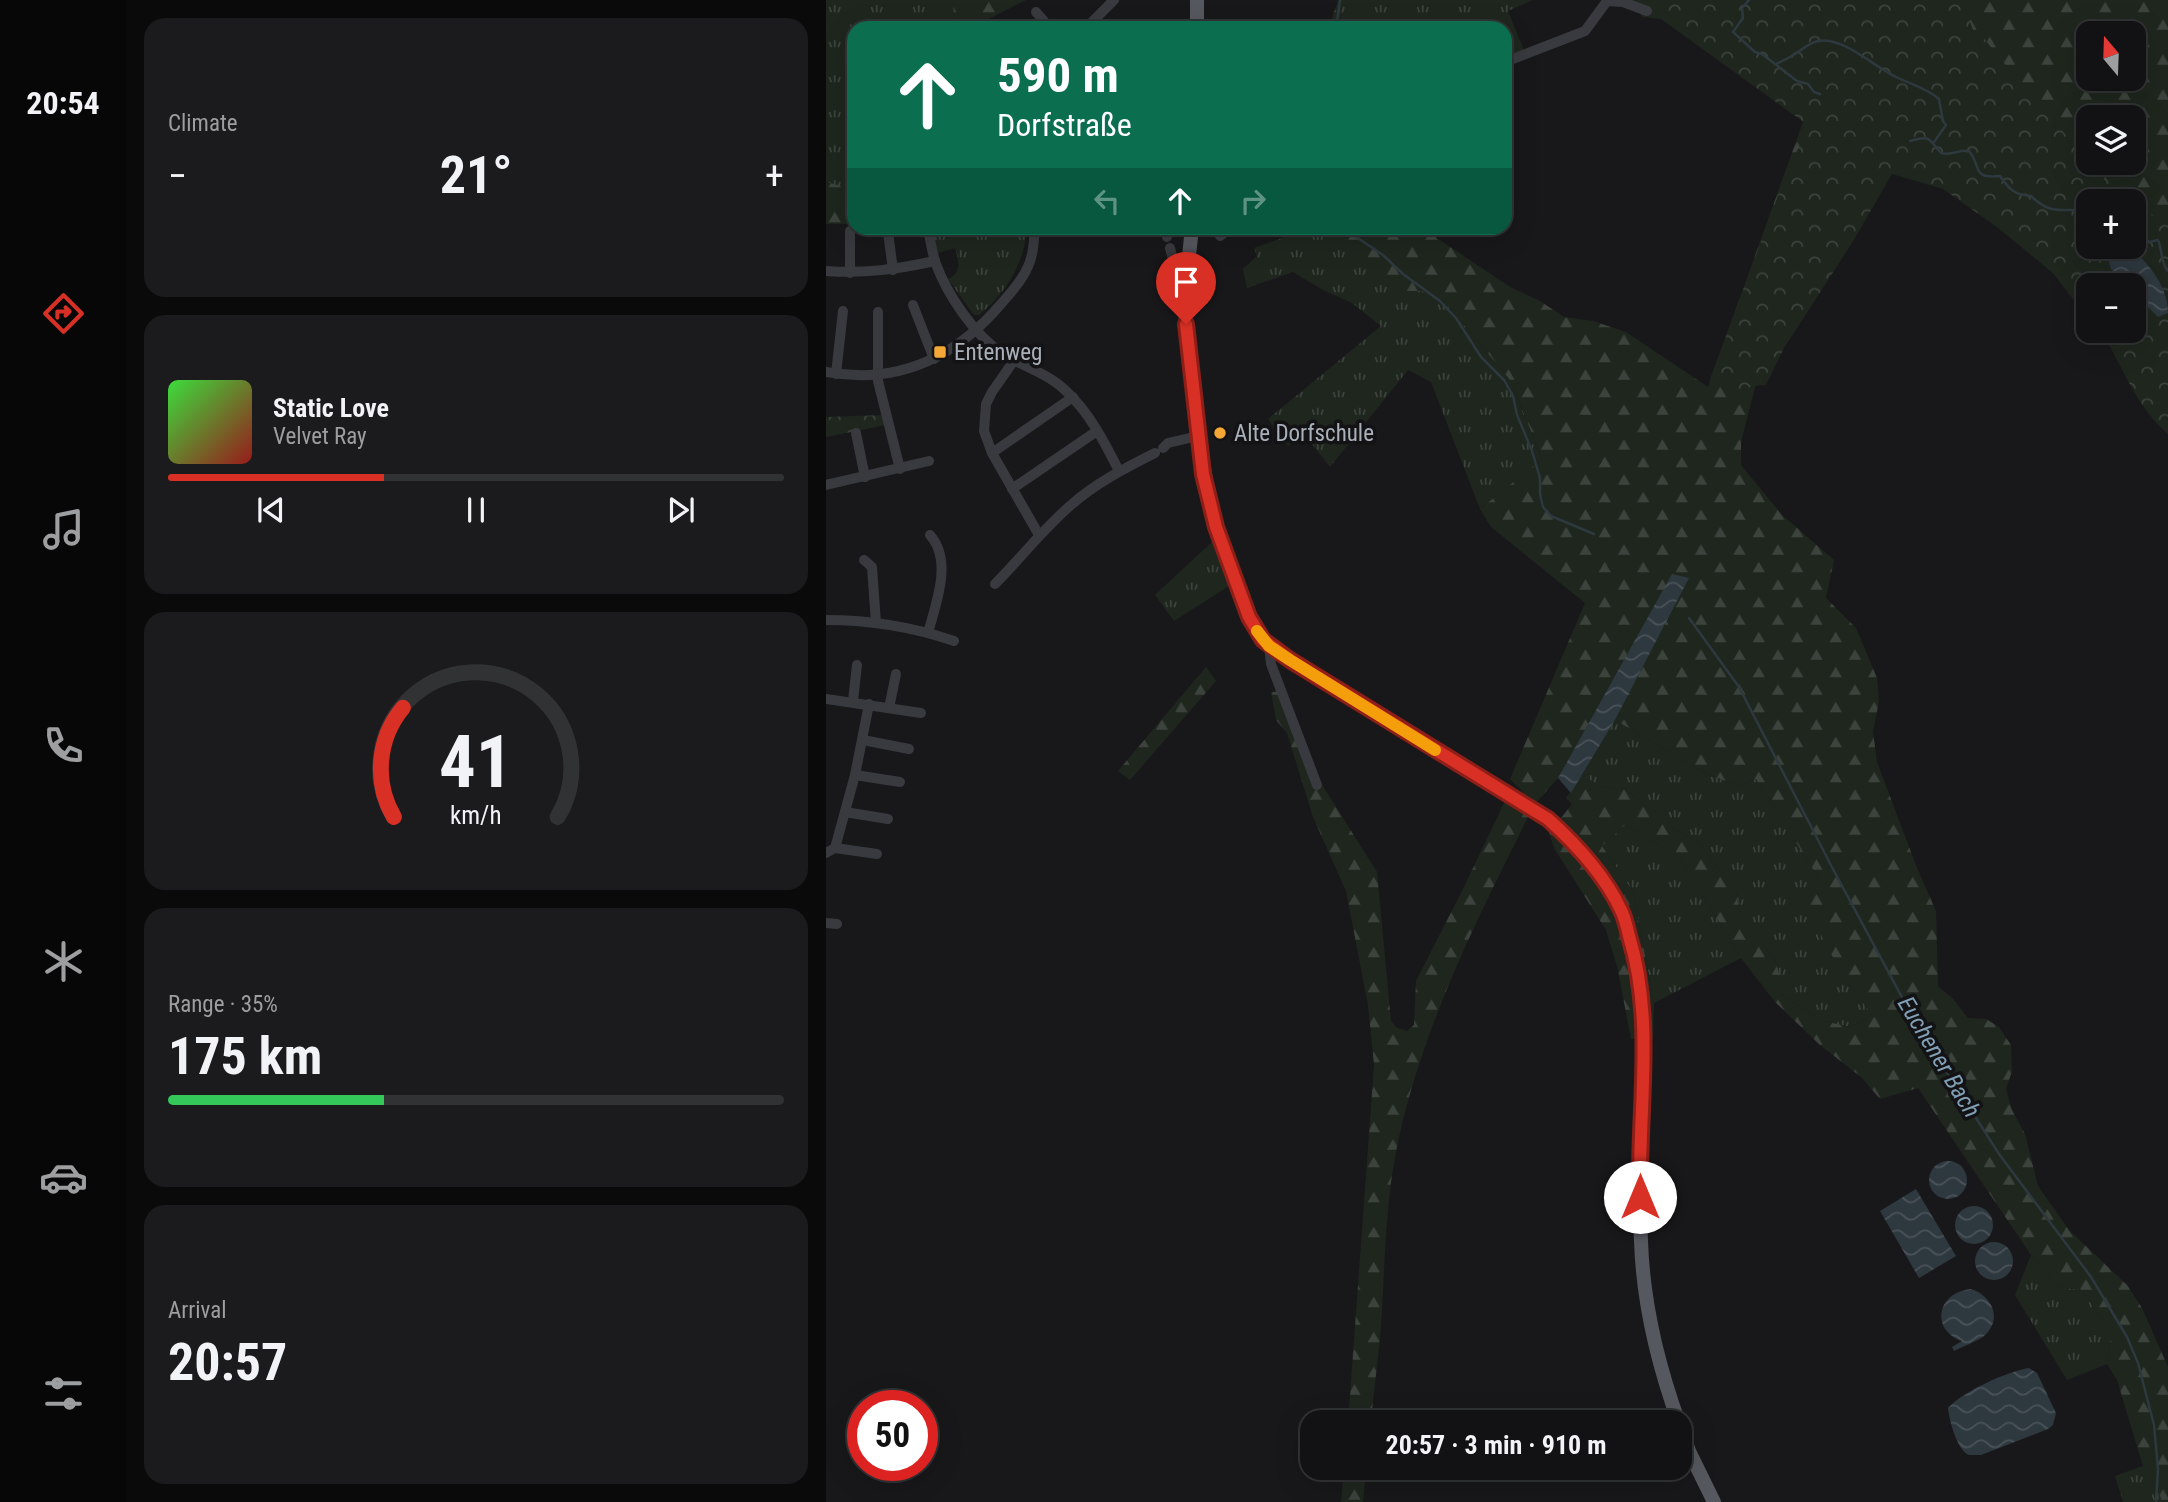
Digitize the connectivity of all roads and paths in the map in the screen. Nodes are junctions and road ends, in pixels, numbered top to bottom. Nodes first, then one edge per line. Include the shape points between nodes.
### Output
1 (1114, 0) edge
2 (1197, 0) edge
3 (1647, 11) dead end
4 (1036, 12) dead end
5 (1044, 21) edge
6 (1093, 21) edge
7 (1197, 21) edge
8 (1512, 59) edge
9 (850, 235) edge
10 (888, 235) edge
11 (929, 235) edge
12 (1034, 235) edge
13 (1191, 235) edge
14 (1167, 238) edge
15 (935, 261) junction
16 (893, 270) junction
17 (1186, 270) junction
18 (826, 271) edge
19 (850, 273) junction
20 (913, 305) dead end
21 (843, 311) dead end
22 (878, 312) dead end
23 (976, 330) junction
24 (934, 359) junction
25 (1015, 359) junction
26 (831, 373) edge
27 (879, 374) junction
28 (1073, 397) junction
29 (1097, 431) junction
30 (856, 433) dead end
31 (1198, 436) junction
32 (992, 453) junction
33 (929, 461) dead end
34 (900, 469) junction
35 (1119, 471) junction
36 (865, 477) junction
37 (826, 485) edge
38 (1012, 489) junction
39 (930, 535) dead end
40 (1039, 535) junction
41 (864, 560) dead end
42 (995, 584) dead end
43 (826, 620) edge
44 (876, 623) junction
45 (928, 633) junction
46 (954, 641) dead end
47 (1269, 646) junction
48 (857, 665) dead end
49 (896, 674) dead end
50 (826, 699) edge
51 (853, 701) junction
52 (869, 704) junction
53 (889, 708) junction
54 (921, 713) dead end
55 (863, 740) junction
56 (909, 749) dead end
57 (855, 775) junction
58 (900, 782) dead end
59 (1317, 785) dead end
60 (845, 812) junction
61 (888, 819) dead end
62 (831, 850) edge
63 (877, 854) dead end
64 (1675, 1410) edge
65 (1692, 1457) edge
66 (1714, 1502) edge

1 - 6 street
2 - 7 main road
3 - 8 street via 1607,1 1586,31
4 - 5 street
9 - 19 street
10 - 16 street
11 - 15 street
12 - 23 street via 1023,278
13 - 17 main road
14 - 17 street via 1175,267
15 - 16 street
15 - 23 street
16 - 19 street
17 - 31 main road via 1184,302
18 - 19 street
20 - 24 street
21 - 26 street
22 - 27 street
23 - 24 street
23 - 25 street
24 - 27 street
25 - 28 street
25 - 32 street via 986,404 984,431
26 - 27 street
27 - 34 street
28 - 29 street
28 - 32 street
29 - 35 street
29 - 38 street
30 - 36 street
31 - 35 street via 1168,443
31 - 47 main road via 1222,545 1249,617
32 - 38 street
33 - 34 street
34 - 36 street
35 - 40 street via 1072,503
36 - 37 street
38 - 40 street
39 - 45 street via 938,544 942,566
40 - 42 street
41 - 44 street via 872,567
43 - 44 street
44 - 45 street
45 - 46 street
47 - 59 street via 1270,664
47 - 64 main road via 1548,819 1577,846 1622,911 1636,958 1644,1021 1639,1173 1642,1258 1656,1345
48 - 51 street
49 - 53 street
50 - 51 street
51 - 52 street
52 - 53 street
52 - 55 street
53 - 54 street
55 - 56 street
55 - 57 street
57 - 58 street
57 - 60 street
60 - 61 street
60 - 62 street
62 - 63 street
65 - 66 main road

